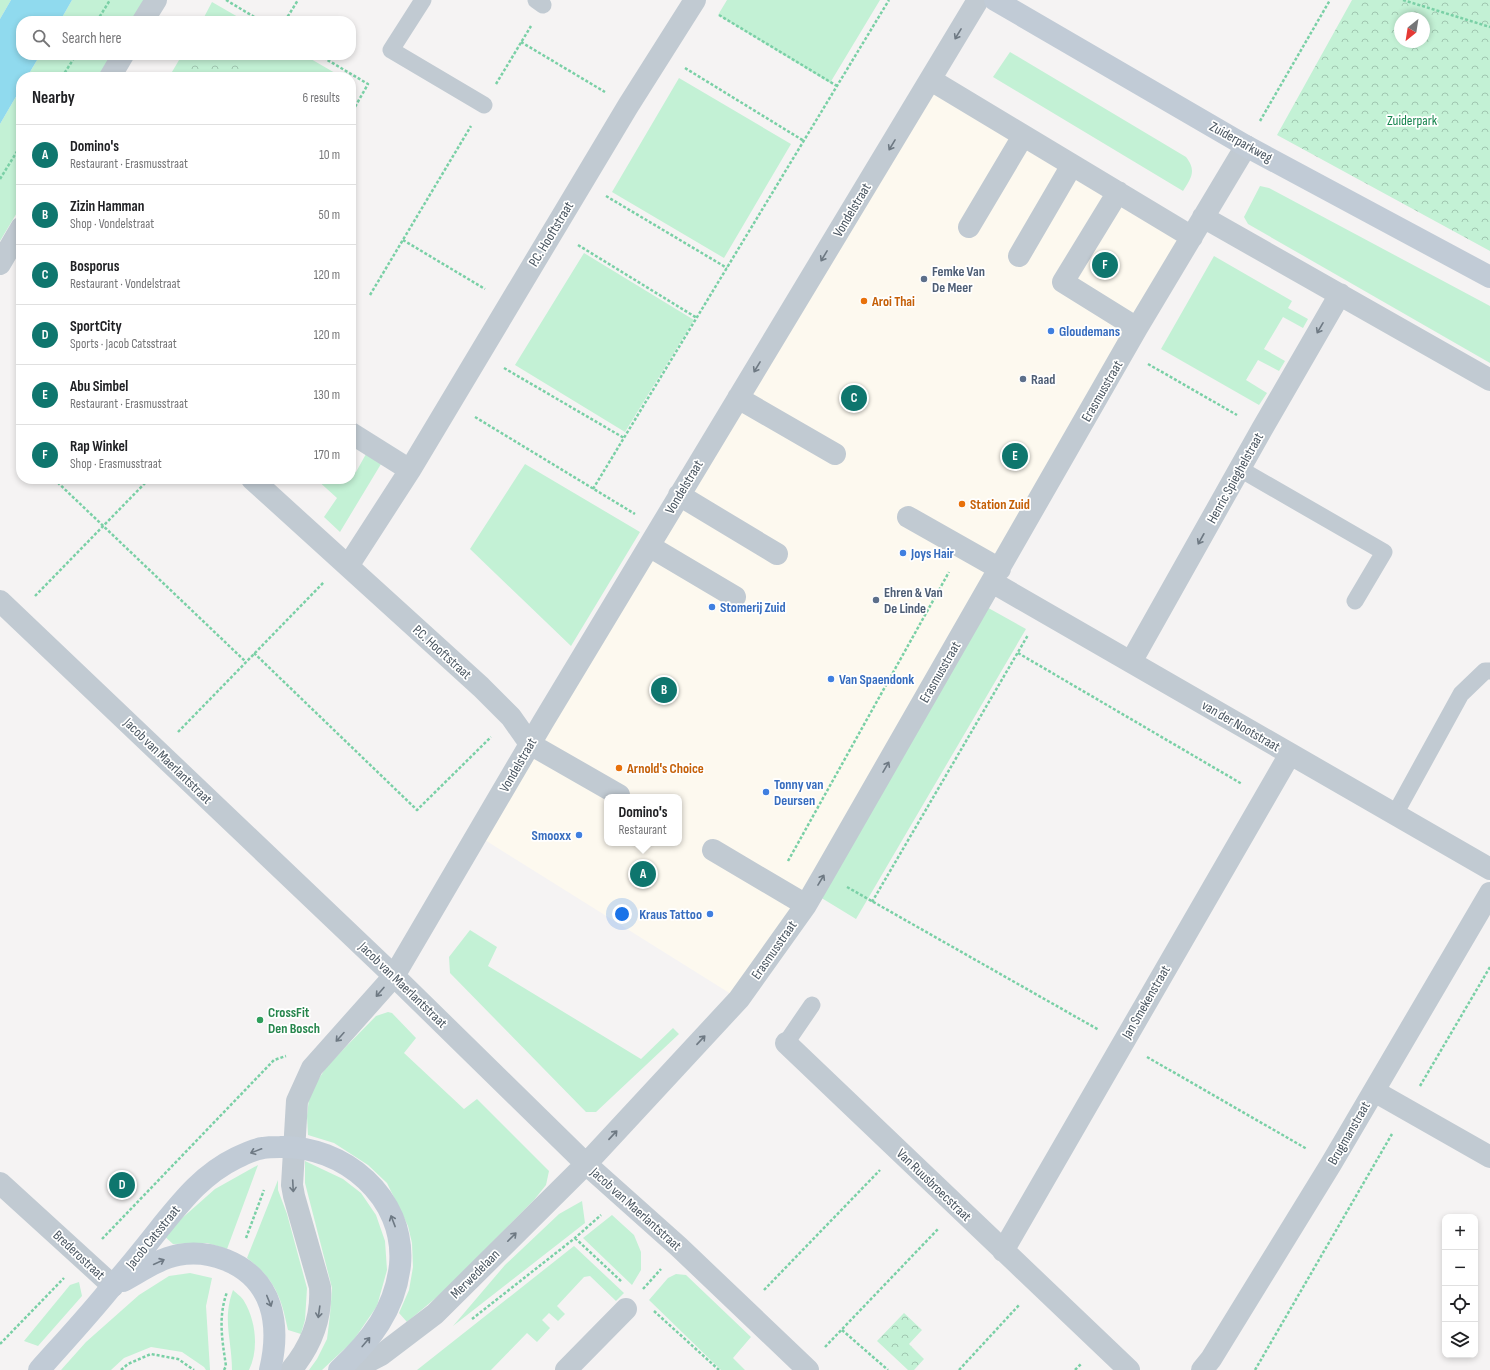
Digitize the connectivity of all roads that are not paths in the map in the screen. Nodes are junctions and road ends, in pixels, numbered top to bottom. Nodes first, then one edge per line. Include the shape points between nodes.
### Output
1 (156, 0) edge
2 (423, 0) edge
3 (695, 0) edge
4 (978, 0) edge
5 (995, 0) edge
6 (146, 16) edge
7 (120, 60) edge
8 (113, 72) edge
9 (931, 80) junction
10 (484, 105) road end
11 (1023, 136) junction
12 (1246, 146) junction
13 (1072, 165) junction
14 (1118, 192) junction
15 (1203, 217) junction
16 (968, 227) dead end
17 (16, 237) edge
18 (1192, 237) junction
19 (1019, 256) dead end
20 (0, 264) edge
21 (1490, 277) edge
22 (1340, 294) junction
23 (1137, 328) junction
24 (1490, 380) edge
25 (738, 398) junction
26 (356, 436) edge
27 (835, 454) dead end
28 (1240, 469) junction
29 (410, 470) junction
30 (258, 484) edge
31 (679, 495) junction
32 (908, 517) dead end
33 (654, 537) junction
34 (777, 554) dead end
35 (348, 566) junction
36 (996, 576) junction
37 (735, 596) dead end
38 (0, 601) edge
39 (1355, 601) dead end
40 (1131, 662) junction
41 (1490, 671) edge
42 (530, 744) junction
43 (1290, 754) junction
44 (617, 794) edge
45 (1395, 814) junction
46 (713, 850) dead end
47 (1490, 869) edge
48 (1490, 893) edge
49 (806, 904) junction
50 (394, 976) junction
51 (812, 1005) dead end
52 (786, 1043) joint
53 (1374, 1091) junction
54 (294, 1147) junction
55 (1490, 1157) edge
56 (586, 1164) junction
57 (0, 1182) edge
58 (1003, 1251) junction
59 (113, 1286) junction
60 (626, 1309) road end
61 (807, 1369) edge
62 (38, 1370) edge
63 (270, 1370) edge
64 (291, 1370) edge
65 (339, 1370) edge
66 (352, 1370) edge
67 (566, 1370) edge
68 (1129, 1370) edge
69 (1202, 1370) edge

1 - 6 street
2 - 10 lane via 391,50
3 - 29 street, P.C. Hooftstraat via 628,106
4 -> 9 street, Vondelstraat
5 - 12 main road, Zuiderparkweg
7 - 8 street
9 - 11 street
9 -> 25 street, Vondelstraat
11 - 13 street
11 - 16 street
12 - 15 street, Erasmusstraat
12 - 21 main road, Zuiderparkweg
13 - 14 street
13 - 19 street
14 - 18 street
14 - 23 street via 1063,282
15 - 18 street, Erasmusstraat
15 - 22 street
17 - 20 street
18 - 23 street, Erasmusstraat
22 - 24 street
22 -> 28 street, Henric Spieghelstraat
23 - 36 street, Erasmusstraat
25 - 27 street
25 - 31 street, Vondelstraat
26 - 29 street
28 - 39 lane via 1384,552
28 -> 40 street, Henric Spieghelstraat
29 - 35 street, P.C. Hooftstraat
30 - 35 street, P.C. Hooftstraat
31 - 33 street, Vondelstraat
31 - 34 street
32 - 36 street, van der Nootstraat via 963,548
33 - 37 street
33 - 42 street, Vondelstraat
35 - 42 street, P.C. Hooftstraat via 481,687 511,717
36 - 40 street, van der Nootstraat via 1043,611
49 -> 36 street, Erasmusstraat
38 - 50 street, Jacob van Maerlantstraat
40 - 43 street, van der Nootstraat
41 - 45 lane via 1485,671 1461,694
42 - 44 street
42 - 50 street, Vondelstraat
43 - 45 street, van der Nootstraat
43 - 58 street, Jan Smekenstraat
45 - 47 street, van der Nootstraat
46 - 49 street
48 - 53 street, Brugmanstraat
56 -> 49 street, Erasmusstraat via 739,999
50 -> 54 street via 312,1068 297,1101
50 - 56 street, Jacob van Maerlantstraat
51 - 52 lane
52 - 58 street, Van Ruusbroecstraat
53 - 55 street
53 - 69 street, Brugmanstraat
54 -> 59 main road, Jacob Catsstraat via 263,1148 236,1158 212,1173 186,1196
54 -> 64 street via 292,1185 321,1299 314,1335
65 -> 54 main road, Jacob Catsstraat via 371,1337 388,1308 400,1263 396,1231 382,1199 360,1174 335,1158
56 - 61 street, Jacob van Maerlantstraat via 679,1247
66 -> 56 street, Merwedelaan via 381,1355 435,1314
57 - 59 street, Brederostraat
58 - 68 street, Van Ruusbroecstraat
59 - 62 main road, Jacob Catsstraat
59 -> 63 main road, Brederostraat via 163,1259 177,1255 206,1254 236,1264 259,1283 271,1308 275,1343
60 - 67 street

